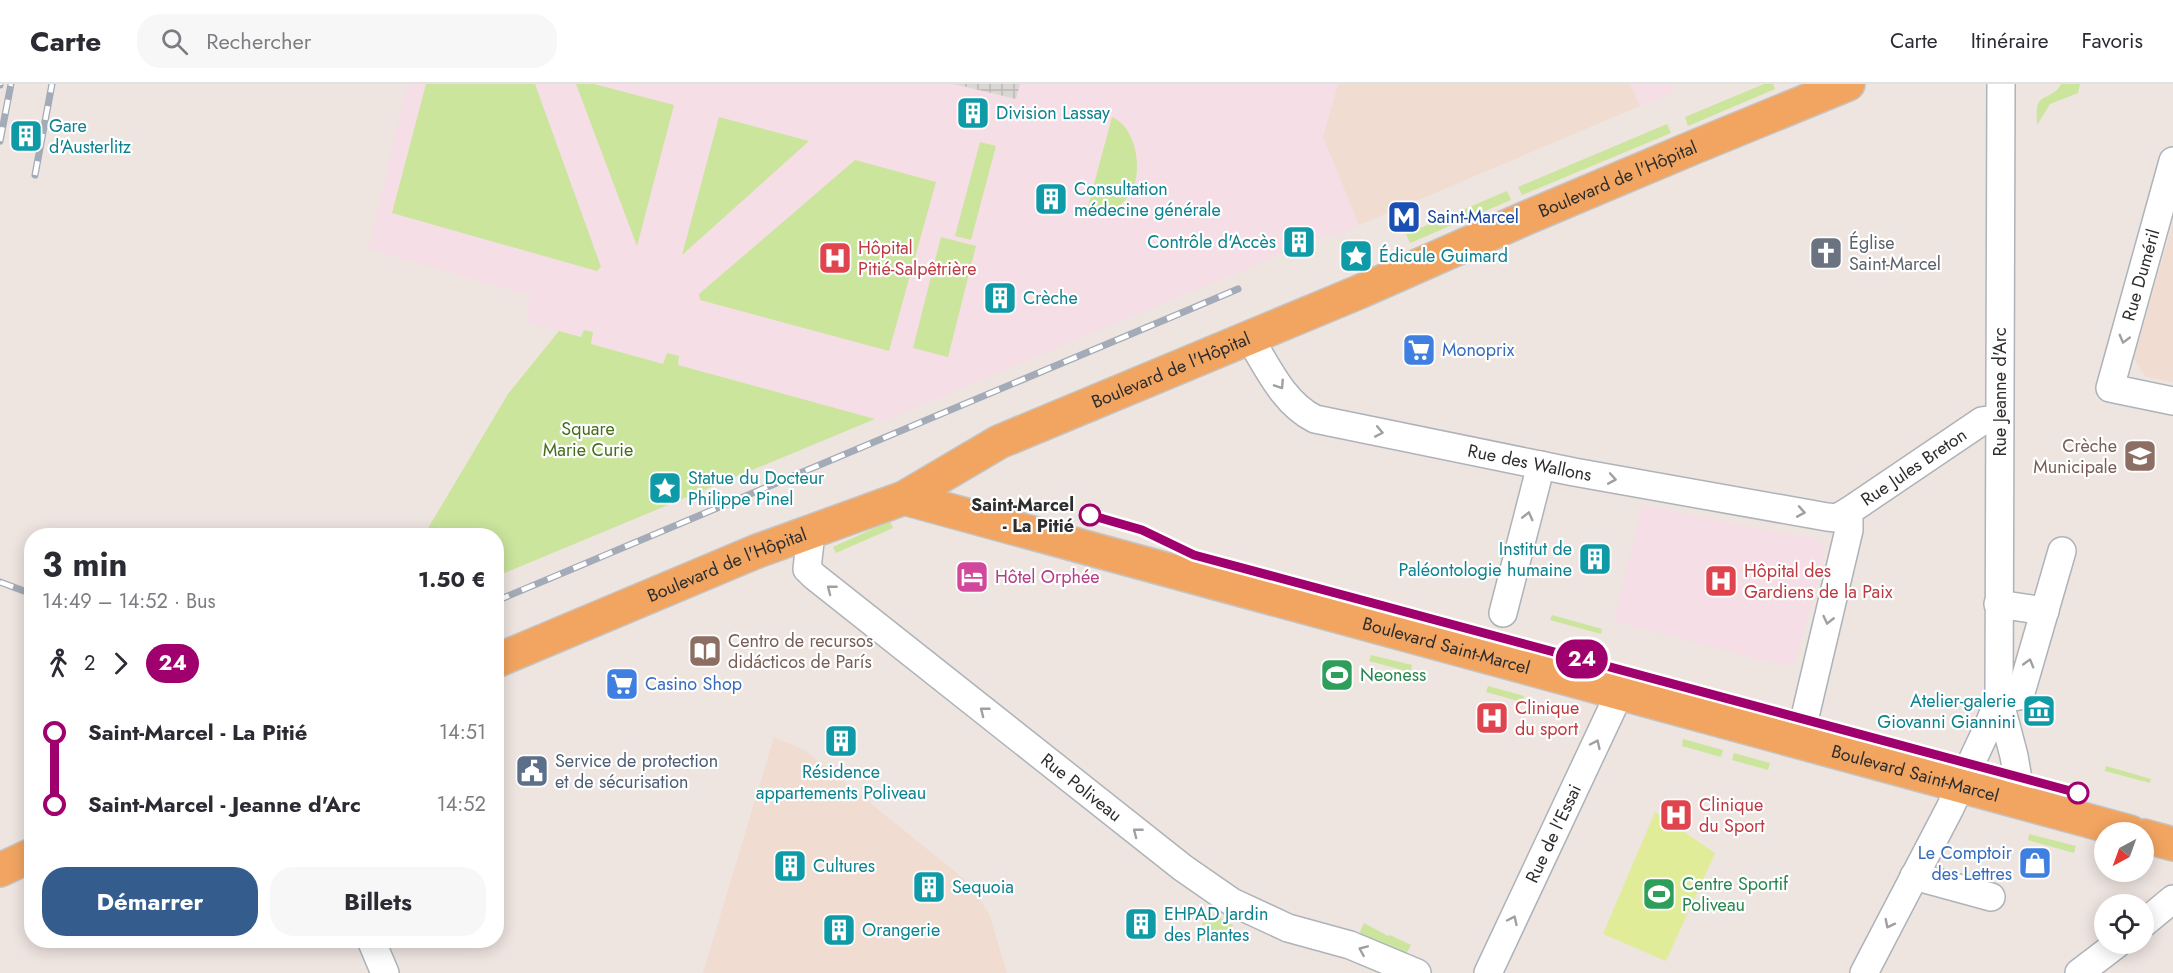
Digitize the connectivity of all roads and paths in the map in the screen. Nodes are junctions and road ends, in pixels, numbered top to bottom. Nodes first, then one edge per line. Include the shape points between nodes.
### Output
1 (1848, 84) edge
2 (2001, 84) edge
3 (2173, 161) edge
4 (1250, 337) junction
5 (2173, 401) edge
6 (1999, 420) junction
7 (1541, 465) junction
8 (904, 498) junction
9 (1849, 511) junction
10 (811, 532) junction
11 (2062, 551) dead end
12 (1998, 604) junction
13 (2045, 611) junction
14 (1503, 613) dead end
15 (504, 658) edge
16 (1620, 692) junction
17 (1999, 699) junction
18 (1799, 742) junction
19 (1960, 786) junction
20 (2022, 803) junction
21 (2094, 822) edge
22 (2154, 839) edge
23 (2173, 844) edge
24 (24, 859) edge
25 (0, 870) edge
26 (1914, 876) junction
27 (1991, 897) dead end
28 (2173, 899) edge
29 (2154, 915) edge
30 (374, 948) edge
31 (2104, 954) edge
32 (385, 973) edge
33 (1418, 973) edge
34 (1488, 973) edge
35 (1864, 973) edge
36 (2079, 973) edge

1 - 4 main road, Boulevard de l'Hôpital
2 - 6 street, Rue Jeanne d'Arc
3 -> 5 street, Rue Duméril via 2110,388
4 -> 7 street, Rue des Wallons via 1290,401 1314,419
4 - 8 main road, Boulevard de l'Hôpital via 999,442
6 - 9 street, Rue Jules Breton via 1982,421
6 - 12 street, Rue Jeanne d'Arc
7 -> 9 street, Rue des Wallons via 1827,517 1837,518
14 -> 7 street
8 - 10 main road, Boulevard de l'Hôpital
8 - 16 main road, Boulevard Saint-Marcel
9 -> 18 street, Rue Jules Breton via 1850,530
10 - 15 main road, Boulevard de l'Hôpital via 754,552
33 -> 10 street, Rue Poliveau via 1350,945 1288,928 1232,902 1182,868 814,576 807,569
11 - 13 street
12 - 13 street
12 - 17 street, Rue Jeanne d'Arc
17 -> 13 street via 2020,696
16 - 18 main road, Boulevard Saint-Marcel
34 -> 16 street, Rue de l'Essai
17 - 19 street, Rue Jeanne d'Arc
17 - 20 street, Rue Jeanne d'Arc
18 - 19 main road, Boulevard Saint-Marcel
19 - 20 main road, Boulevard Saint-Marcel
19 - 26 street, Rue Jeanne d'Arc
20 - 21 main road, Boulevard Saint-Marcel
22 - 23 main road
24 - 25 main road
26 - 27 street
26 -> 35 street, Rue Jeanne d'Arc
28 - 29 street
30 - 32 street
31 - 36 street

